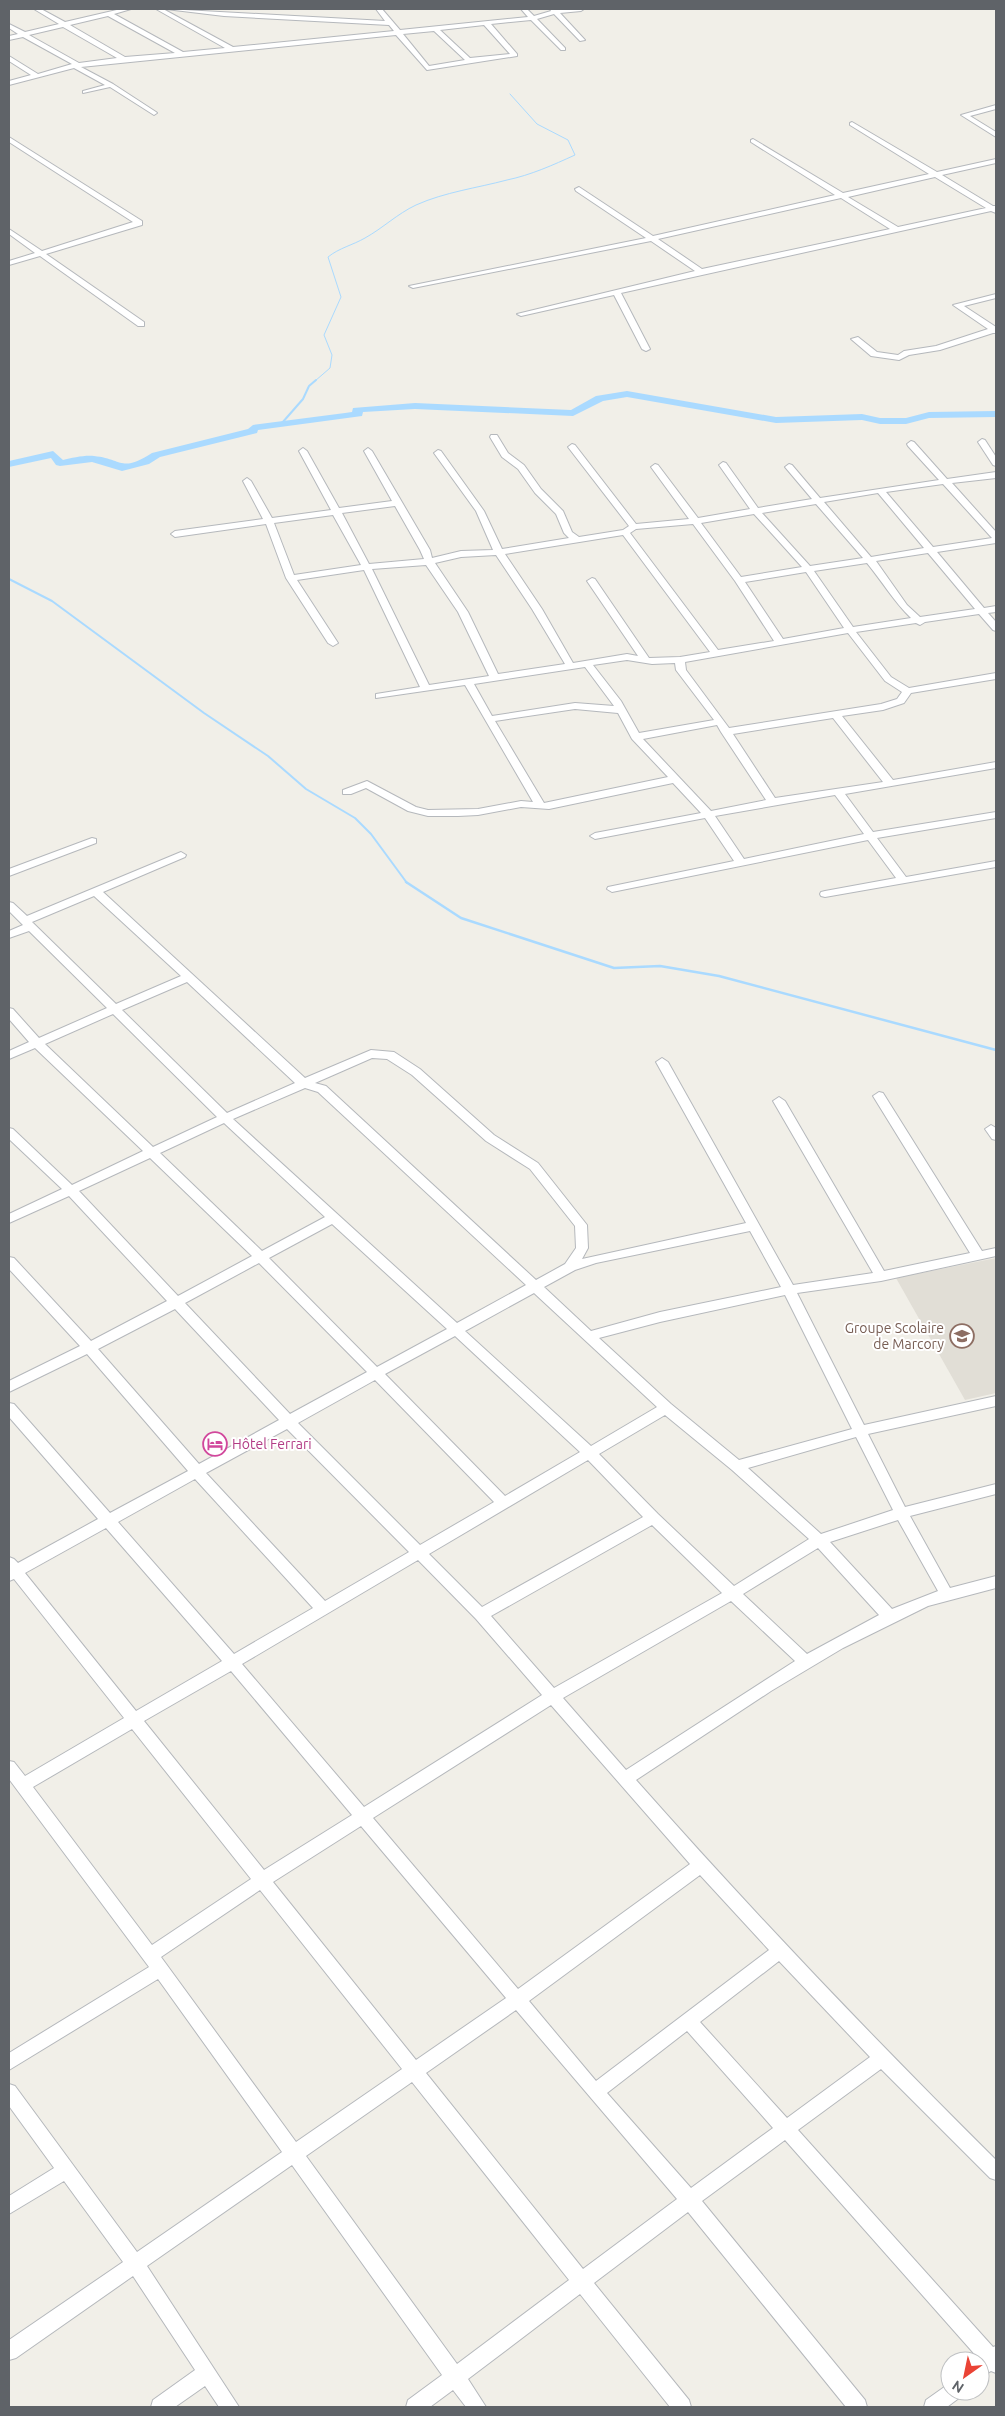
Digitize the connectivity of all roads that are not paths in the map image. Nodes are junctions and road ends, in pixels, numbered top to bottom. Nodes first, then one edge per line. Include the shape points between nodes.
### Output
1 (37, 9) edge
2 (128, 9) edge
3 (159, 9) edge
4 (169, 9) edge
5 (379, 9) edge
6 (524, 9) edge
7 (581, 9) edge
8 (554, 10) edge
9 (110, 15) junction
10 (352, 17) junction
11 (533, 18) junction
12 (390, 23) junction
13 (486, 23) junction
14 (64, 25) junction
15 (9, 26) edge
16 (436, 29) junction
17 (398, 32) junction
18 (25, 34) junction
19 (367, 35) junction
20 (9, 38) edge
21 (582, 40) dead end
22 (231, 49) junction
23 (563, 49) dead end
24 (181, 53) junction
25 (9, 58) edge
26 (124, 59) junction
27 (479, 62) junction
28 (77, 66) junction
29 (37, 76) junction
30 (9, 83) edge
31 (111, 85) junction
32 (84, 92) dead end
33 (996, 107) edge
34 (154, 113) dead end
35 (852, 124) dead end
36 (996, 135) edge
37 (9, 139) edge
38 (753, 141) dead end
39 (996, 161) edge
40 (982, 164) junction
41 (996, 172) edge
42 (935, 174) junction
43 (579, 188) dead end
44 (843, 196) junction
45 (995, 210) edge
46 (897, 230) junction
47 (9, 231) edge
48 (650, 239) junction
49 (40, 254) junction
50 (9, 263) edge
51 (701, 272) junction
52 (413, 286) dead end
53 (616, 292) junction
54 (996, 296) edge
55 (521, 314) dead end
56 (141, 324) dead end
57 (996, 330) edge
58 (855, 339) dead end
59 (646, 349) dead end
60 (494, 437) dead end
61 (982, 442) dead end
62 (911, 444) dead end
63 (572, 447) dead end
64 (368, 450) dead end
65 (303, 451) dead end
66 (438, 453) dead end
67 (996, 462) edge
68 (723, 466) dead end
69 (656, 467) dead end
70 (790, 467) dead end
71 (996, 474) edge
72 (247, 481) dead end
73 (946, 483) junction
74 (880, 490) junction
75 (820, 502) junction
76 (397, 503) junction
77 (756, 511) junction
78 (336, 512) junction
79 (269, 521) junction
80 (697, 521) junction
81 (630, 530) junction
82 (175, 534) dead end
83 (574, 538) junction
84 (996, 538) edge
85 (931, 551) junction
86 (499, 552) junction
87 (868, 559) junction
88 (429, 562) junction
89 (367, 568) junction
90 (808, 569) junction
91 (291, 578) junction
92 (739, 580) junction
93 (592, 581) dead end
94 (996, 609) edge
95 (981, 612) junction
96 (920, 622) junction
97 (996, 628) edge
98 (850, 630) junction
99 (780, 642) junction
100 (333, 643) dead end
101 (716, 654) junction
102 (646, 660) junction
103 (586, 662) junction
104 (680, 664) junction
105 (570, 665) junction
106 (996, 676) edge
107 (494, 677) junction
108 (468, 683) junction
109 (426, 689) junction
110 (908, 690) junction
111 (379, 696) dead end
112 (621, 710) junction
113 (835, 714) junction
114 (490, 719) junction
115 (720, 722) junction
116 (726, 732) junction
117 (636, 737) junction
118 (996, 765) edge
119 (675, 779) junction
120 (890, 784) junction
121 (347, 792) dead end
122 (838, 792) junction
123 (772, 802) junction
124 (540, 805) junction
125 (708, 814) junction
126 (996, 815) edge
127 (595, 836) dead end
128 (871, 836) junction
129 (92, 841) dead end
130 (181, 855) dead end
131 (741, 863) junction
132 (996, 864) edge
133 (9, 873) edge
134 (903, 880) junction
135 (612, 889) dead end
136 (95, 891) junction
137 (825, 894) dead end
138 (9, 905) edge
139 (28, 924) junction
140 (9, 935) edge
141 (187, 978) junction
142 (114, 1009) junction
143 (9, 1012) edge
144 (37, 1043) junction
145 (9, 1055) edge
146 (662, 1062) dead end
147 (303, 1083) junction
148 (879, 1096) dead end
149 (779, 1101) dead end
150 (225, 1118) junction
151 (9, 1132) edge
152 (152, 1152) junction
153 (70, 1190) junction
154 (333, 1218) junction
155 (9, 1219) edge
156 (752, 1226) junction
157 (996, 1252) edge
158 (978, 1256) junction
159 (261, 1257) junction
160 (9, 1261) edge
161 (570, 1267) junction
162 (882, 1276) junction
163 (536, 1287) junction
164 (789, 1290) junction
165 (176, 1302) junction
166 (457, 1329) junction
167 (588, 1336) junction
168 (89, 1348) junction
169 (376, 1374) junction
170 (9, 1387) edge
171 (996, 1401) edge
172 (9, 1408) edge
173 (666, 1408) junction
174 (289, 1422) junction
175 (861, 1431) junction
176 (589, 1452) junction
177 (737, 1466) junction
178 (197, 1472) junction
179 (996, 1489) edge
180 (504, 1502) junction
181 (902, 1513) junction
182 (653, 1518) junction
183 (107, 1520) junction
184 (819, 1540) junction
185 (417, 1553) junction
186 (11, 1570) edge
187 (996, 1582) edge
188 (732, 1594) junction
189 (947, 1595) junction
190 (324, 1609) junction
191 (481, 1615) junction
192 (890, 1617) junction
193 (805, 1662) junction
194 (233, 1664) junction
195 (553, 1696) junction
196 (135, 1720) junction
197 (9, 1767) edge
198 (626, 1778) junction
199 (23, 1785) junction
200 (362, 1817) junction
201 (700, 1865) junction
202 (262, 1880) junction
203 (780, 1951) junction
204 (150, 1955) junction
205 (160, 1969) junction
206 (518, 1999) junction
207 (688, 2020) junction
208 (882, 2058) junction
209 (9, 2062) edge
210 (413, 2072) junction
211 (9, 2092) edge
212 (595, 2092) junction
213 (786, 2129) junction
214 (294, 2154) junction
215 (66, 2170) junction
216 (996, 2172) edge
217 (690, 2200) junction
218 (9, 2206) edge
219 (135, 2264) junction
220 (581, 2283) junction
221 (9, 2351) edge
222 (991, 2361) edge
223 (207, 2372) junction
224 (455, 2377) junction
225 (160, 2407) edge
226 (230, 2407) edge
227 (415, 2407) edge
228 (477, 2407) edge
229 (682, 2407) edge
230 (858, 2407) edge

1 - 14 street
2 - 9 street
3 - 22 street
4 - 10 street via 247,17
5 - 12 street
6 - 11 street
7 - 8 street
8 - 11 street
8 - 21 street
9 - 14 street
9 - 24 street
10 - 12 street
10 - 19 street
11 - 13 street
11 - 23 street
12 - 17 street
13 - 16 street
13 - 27 street via 515,55
14 - 18 street
14 - 26 street
15 - 18 street
16 - 17 street
16 - 27 street via 468,60
17 - 19 street
17 - 27 street via 428,68
18 - 20 street
18 - 28 street
19 - 22 street
22 - 24 street
24 - 26 street
25 - 29 street
26 - 28 street
28 - 29 street
28 - 31 street
29 - 30 street
31 - 32 street
31 - 34 street
33 - 36 street via 964,115
35 - 42 street
37 - 49 street via 139,223
38 - 44 street
39 - 40 street
40 - 41 street
40 - 42 street
42 - 44 street
42 - 45 street
43 - 48 street
44 - 46 street
44 - 48 street
45 - 46 street
46 - 51 street
47 - 49 street
48 - 51 street
48 - 52 street
49 - 50 street
49 - 56 street
51 - 53 street
53 - 55 street
53 - 59 street
54 - 57 street via 957,305
57 - 58 street via 936,348 906,353 899,358 874,354
60 - 83 street via 505,455 522,467 538,491 560,513
61 - 67 street
62 - 73 street
63 - 81 street
64 - 76 street
65 - 78 street
66 - 86 street via 480,511
68 - 77 street
69 - 80 street
70 - 75 street
71 - 73 street
72 - 79 street
73 - 74 street
73 - 84 street
74 - 75 street
74 - 85 street
75 - 77 street
75 - 87 street
76 - 78 street
76 - 88 street
77 - 80 street
77 - 90 street
78 - 79 street
78 - 89 street
79 - 82 street
79 - 91 street
80 - 81 street
80 - 92 street
81 - 83 street
81 - 101 street
83 - 86 street
84 - 85 street
85 - 87 street
85 - 95 street
86 - 88 street via 461,554
86 - 105 street
87 - 90 street
87 - 96 street via 904,608
88 - 89 street
88 - 107 street via 463,612
89 - 91 street
89 - 109 street
90 - 92 street
90 - 98 street
91 - 100 street
92 - 99 street
93 - 102 street
94 - 95 street
95 - 96 street
95 - 97 street
96 - 98 street
98 - 99 street
98 - 110 street via 888,678
99 - 101 street
101 - 104 street
102 - 103 street via 627,657
102 - 104 street
103 - 105 street
103 - 112 street
104 - 115 street
105 - 107 street
106 - 110 street
107 - 108 street
108 - 109 street
108 - 114 street
109 - 111 street
110 - 113 street via 894,705
112 - 114 street via 575,706
112 - 117 street
113 - 116 street
113 - 120 street
114 - 124 street
115 - 116 street
115 - 117 street
116 - 123 street
117 - 119 street
118 - 120 street
119 - 124 street via 549,806
119 - 125 street
120 - 122 street
121 - 124 street via 367,784 412,809 428,813 478,812 520,804
122 - 123 street
122 - 128 street
123 - 125 street
125 - 127 street
125 - 131 street
126 - 128 street
128 - 131 street
128 - 134 street
129 - 133 street
130 - 136 street
131 - 135 street
132 - 134 street
134 - 137 street
136 - 139 street
136 - 141 street
138 - 139 street
139 - 140 street
139 - 142 street
141 - 142 street
141 - 147 street
142 - 144 street
142 - 150 street
143 - 144 street
144 - 145 street
144 - 152 street
146 - 156 street
147 - 150 street
147 - 161 street via 371,1054 390,1055 416,1072 490,1138 534,1166 581,1225 582,1248
147 - 163 street via 322,1089
148 - 158 street
149 - 162 street
150 - 152 street
150 - 154 street
151 - 153 street
152 - 153 street
152 - 159 street
153 - 155 street
153 - 165 street
154 - 159 street
154 - 166 street
156 - 161 street
156 - 164 street
157 - 158 street
158 - 162 street
159 - 165 street
159 - 169 street
160 - 168 street
161 - 163 street
162 - 164 street
163 - 166 street
163 - 167 street
164 - 167 street
164 - 175 street
165 - 168 street
165 - 174 street
166 - 169 street
166 - 176 street
167 - 173 street
168 - 170 street
168 - 178 street
169 - 174 street
169 - 180 street
171 - 175 street
172 - 183 street
173 - 176 street
173 - 177 street
174 - 178 street
174 - 185 street
175 - 177 street
175 - 181 street
176 - 180 street
176 - 182 street
177 - 184 street
178 - 183 street
178 - 190 street
179 - 181 street
180 - 185 street
181 - 184 street
181 - 189 street
182 - 188 street
182 - 191 street
183 - 186 street
183 - 194 street
184 - 188 street
184 - 192 street
185 - 190 street
185 - 191 street
186 - 196 street
187 - 189 street
188 - 193 street
188 - 195 street
189 - 192 street
190 - 194 street
191 - 195 street
192 - 193 street
193 - 198 street
194 - 196 street
194 - 200 street
195 - 198 street
195 - 200 street
196 - 199 street
196 - 202 street
197 - 199 street
198 - 201 street
199 - 204 street
200 - 202 street
200 - 206 street
201 - 203 street
201 - 206 street
202 - 204 street
202 - 210 street
203 - 207 street
203 - 208 street
204 - 205 street
205 - 209 street
205 - 214 street
206 - 210 street
206 - 212 street
207 - 212 street
207 - 213 street
208 - 213 street
208 - 216 street
210 - 214 street
210 - 220 street
211 - 215 street
212 - 217 street
213 - 217 street
213 - 222 street
214 - 219 street
214 - 224 street
215 - 218 street
215 - 219 street
217 - 220 street
217 - 230 street
219 - 221 street
219 - 223 street
220 - 224 street
220 - 229 street
223 - 225 street
223 - 226 street
224 - 227 street
224 - 228 street

